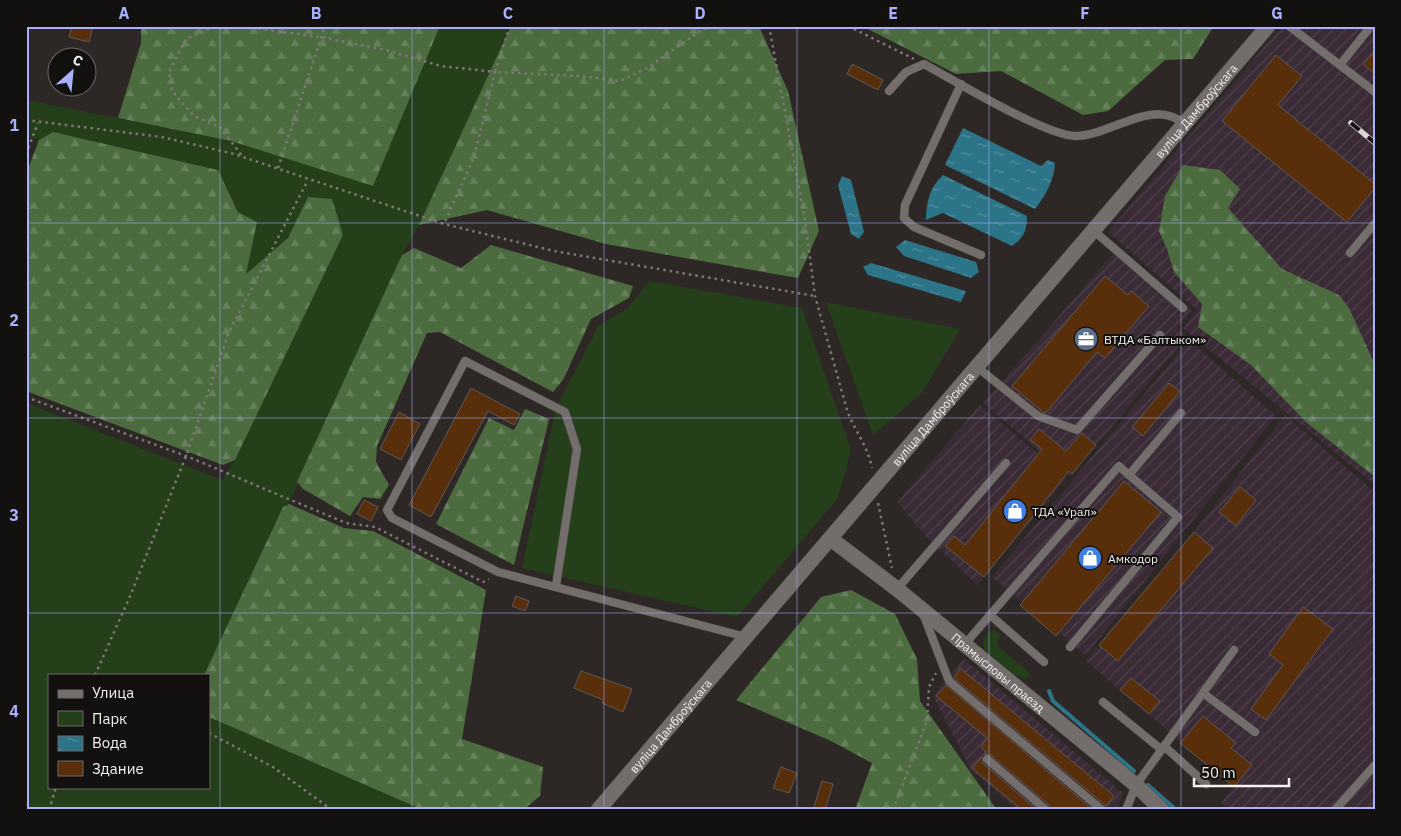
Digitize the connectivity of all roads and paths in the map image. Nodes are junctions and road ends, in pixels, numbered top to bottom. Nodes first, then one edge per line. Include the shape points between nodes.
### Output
1 (215, 26) edge
2 (239, 26) edge
3 (325, 26) edge
4 (510, 26) edge
5 (721, 26) edge
6 (769, 26) edge
7 (848, 26) edge
8 (1268, 26) edge
9 (1289, 26) edge
10 (1371, 26) edge
11 (321, 37) junction
12 (924, 64) junction
13 (1340, 66) junction
14 (495, 72) junction
15 (961, 84) junction
16 (889, 91) dead end
17 (1375, 92) edge
18 (26, 120) edge
19 (38, 123) junction
20 (1185, 124) junction
21 (26, 154) edge
22 (243, 157) junction
23 (278, 168) junction
24 (308, 180) junction
25 (1375, 223) edge
26 (444, 224) junction
27 (1094, 231) junction
28 (1350, 252) dead end
29 (981, 255) dead end
30 (814, 296) junction
31 (1183, 308) dead end
32 (1160, 335) dead end
33 (977, 367) junction
34 (26, 397) edge
35 (1181, 413) dead end
36 (868, 449) dead end
37 (186, 456) junction
38 (1006, 463) dead end
39 (1128, 475) junction
40 (875, 486) junction
41 (831, 539) junction
42 (498, 572) junction
43 (556, 586) junction
44 (897, 589) junction
45 (922, 609) junction
46 (990, 615) junction
47 (746, 637) junction
48 (965, 644) junction
49 (1070, 647) dead end
50 (1234, 650) dead end
51 (941, 660) junction
52 (1044, 662) dead end
53 (96, 674) edge
54 (1203, 692) junction
55 (1103, 702) dead end
56 (1254, 732) dead end
57 (210, 734) edge
58 (1163, 748) junction
59 (987, 759) dead end
60 (1375, 765) edge
61 (1206, 784) dead end
62 (1136, 785) junction
63 (56, 788) edge
64 (48, 810) edge
65 (332, 810) edge
66 (598, 810) edge
67 (893, 810) edge
68 (1046, 810) edge
69 (1102, 810) edge
70 (1126, 810) edge
71 (1162, 810) edge
72 (1335, 810) edge

1 - 22 path via 186,39 169,72 172,91 194,116 220,127
2 - 11 path
3 - 11 path
4 - 14 path
5 - 14 path via 703,29 647,68 620,81
6 - 30 path via 805,220
7 - 12 path
8 - 20 street, вуліца Дамброўскага
9 - 13 lane
10 - 13 lane
11 - 14 path via 386,50 441,66
11 - 23 path
12 - 15 lane
12 - 16 lane via 906,72
13 - 17 lane
14 - 26 path via 474,157
15 - 20 lane via 1050,130 1075,136 1099,132 1151,114 1174,116
15 - 29 lane via 905,204 904,218 914,227
18 - 19 path
19 - 21 path
19 - 22 path via 162,137
20 - 27 street, вуліца Дамброўскага
22 - 23 path
23 - 24 path
24 - 26 path
24 - 37 path via 228,332
25 - 28 lane
26 - 30 path via 554,251
27 - 31 lane
27 - 33 street, вуліца Дамброўскага
30 - 36 path via 847,410
32 - 33 lane via 1077,430 1038,416
33 - 40 street, вуліца Дамброўскага
34 - 37 path
35 - 39 lane
37 - 42 path via 346,522 375,527 483,582
37 - 53 path
38 - 44 lane
39 - 46 lane via 1118,466
39 - 49 lane via 1178,517
40 - 41 street, вуліца Дамброўскага
40 - 44 path
41 - 44 street, Прамысловы праезд
41 - 47 street, вуліца Дамброўскага
42 - 43 lane
42 - 43 lane via 392,518 387,510 465,361 565,412 578,449
43 - 47 lane
44 - 45 street, Прамысловы праезд
45 - 48 street, Прамысловы праезд
45 - 51 lane
46 - 48 lane
46 - 52 lane
47 - 66 street, вуліца Дамброўскага
48 - 62 street, Прамысловы праезд
50 - 54 lane
51 - 67 path via 929,687 926,720
51 - 69 lane via 949,681
54 - 56 lane
54 - 58 lane
55 - 58 lane
57 - 65 path via 273,767
58 - 61 lane
58 - 62 lane
59 - 68 lane
60 - 72 lane
62 - 70 lane
62 - 71 street, Прамысловы праезд
63 - 64 path

